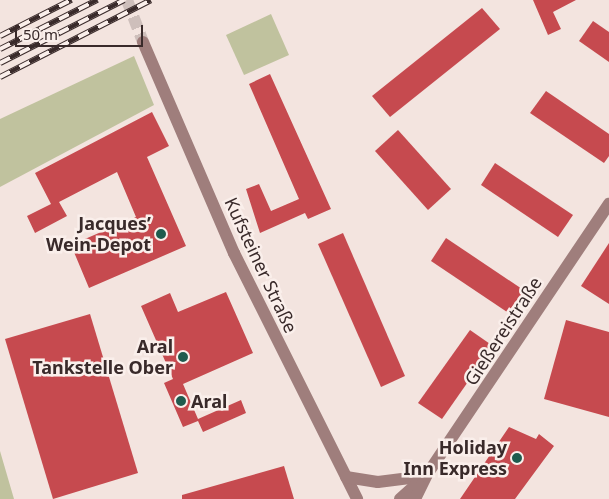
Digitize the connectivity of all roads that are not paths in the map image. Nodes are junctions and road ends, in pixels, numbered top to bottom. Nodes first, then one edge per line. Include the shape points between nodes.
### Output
1 (143, 42) tunnel mouth
2 (609, 204) edge
3 (426, 476) junction
4 (346, 477) junction
5 (357, 499) edge
6 (400, 499) edge
7 (415, 499) edge

1 - 4 main road, Kufsteiner Straße via 234,254
2 - 3 main road, Gießereistraße
3 - 4 main road via 378,482
3 - 6 main road, Gießereistraße
3 - 7 main road, Gießereistraße
4 - 5 main road, Kufsteiner Straße

